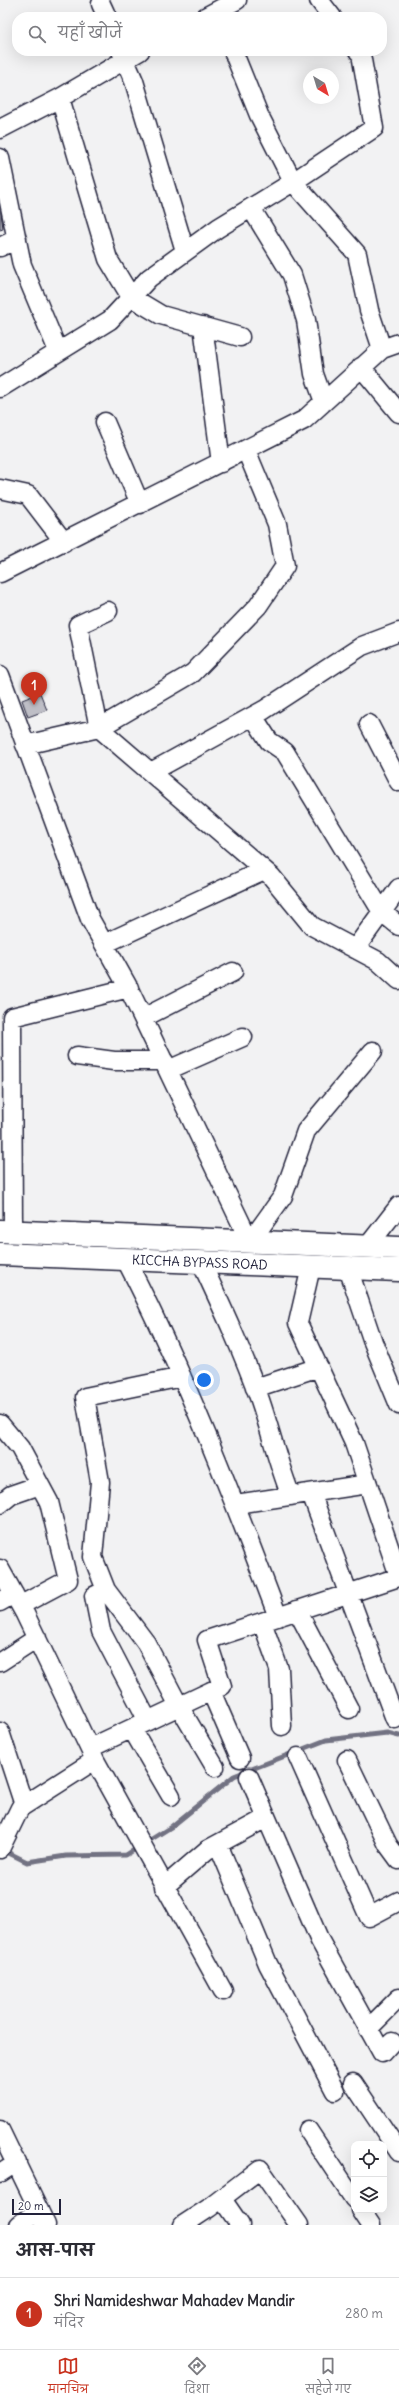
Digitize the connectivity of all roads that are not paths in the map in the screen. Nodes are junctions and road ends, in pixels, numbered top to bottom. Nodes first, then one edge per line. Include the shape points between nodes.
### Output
1 (237, 0) edge
2 (319, 0) edge
3 (217, 12) edge
4 (328, 12) edge
5 (126, 56) edge
6 (129, 56) edge
7 (235, 56) edge
8 (361, 56) edge
9 (60, 98) junction
10 (0, 129) edge
11 (0, 160) edge
12 (293, 182) junction
13 (251, 208) junction
14 (17, 239) junction
15 (0, 247) edge
16 (185, 251) junction
17 (131, 297) junction
18 (203, 326) junction
19 (240, 337) dead end
20 (399, 342) edge
21 (382, 349) junction
22 (58, 351) junction
23 (361, 367) junction
24 (0, 388) edge
25 (324, 402) junction
26 (399, 413) edge
27 (105, 422) dead end
28 (246, 450) junction
29 (221, 463) junction
30 (0, 490) edge
31 (140, 504) junction
32 (64, 542) junction
33 (0, 573) edge
34 (108, 611) dead end
35 (399, 632) edge
36 (0, 675) edge
37 (253, 716) junction
38 (369, 724) dead end
39 (99, 728) junction
40 (25, 745) junction
41 (151, 772) junction
42 (399, 782) edge
43 (264, 870) junction
44 (399, 888) edge
45 (382, 912) junction
46 (399, 926) edge
47 (104, 944) junction
48 (355, 949) junction
49 (233, 972) dead end
50 (399, 980) edge
51 (128, 988) junction
52 (143, 1018) junction
53 (243, 1037) dead end
54 (373, 1051) dead end
55 (77, 1056) dead end
56 (166, 1065) junction
57 (399, 1206) edge
58 (7, 1231) edge
59 (127, 1236) junction
60 (250, 1242) junction
61 (367, 1247) junction
62 (399, 1248) edge
63 (0, 1254) edge
64 (125, 1258) junction
65 (201, 1262) junction
66 (248, 1264) junction
67 (311, 1267) junction
68 (348, 1268) junction
69 (399, 1270) edge
70 (319, 1367) junction
71 (182, 1377) junction
72 (255, 1388) junction
73 (399, 1405) edge
74 (0, 1424) edge
75 (368, 1484) junction
76 (40, 1485) junction
77 (311, 1493) junction
78 (291, 1496) junction
79 (0, 1504) edge
80 (236, 1504) junction
81 (0, 1569) edge
82 (399, 1576) edge
83 (106, 1590) junction
84 (350, 1593) junction
85 (12, 1601) edge
86 (297, 1610) junction
87 (270, 1619) junction
88 (37, 1638) junction
89 (0, 1662) edge
90 (211, 1691) junction
91 (179, 1706) junction
92 (349, 1709) dead end
93 (395, 1719) dead end
94 (140, 1725) junction
95 (282, 1726) dead end
96 (0, 1732) edge
97 (92, 1754) junction
98 (298, 1757) dead end
99 (240, 1758) dead end
100 (348, 1760) dead end
101 (216, 1767) dead end
102 (249, 1777) dead end
103 (171, 1796) dead end
104 (24, 1805) junction
105 (266, 1818) junction
106 (3, 1844) edge
107 (218, 1844) junction
108 (399, 1860) edge
109 (164, 1887) junction
110 (399, 1900) edge
111 (223, 1991) dead end
112 (399, 1998) edge
113 (368, 2029) junction
114 (397, 2043) edge
115 (353, 2083) dead end
116 (334, 2092) dead end
117 (0, 2130) edge
118 (308, 2130) dead end
119 (399, 2152) edge
120 (17, 2162) junction
121 (0, 2173) edge
122 (351, 2194) edge
123 (222, 2199) junction
124 (363, 2213) edge
125 (43, 2217) edge
126 (19, 2225) edge
127 (183, 2225) edge
128 (240, 2225) edge
129 (299, 2225) edge
130 (371, 2225) edge

1 - 3 street
2 - 4 street
5 - 9 street
6 - 16 street via 134,81
7 - 12 street via 259,115
8 - 12 street via 374,128
9 - 10 street
9 - 17 street via 108,259
11 - 14 street
12 - 13 street
12 - 21 street via 357,254 369,310
13 - 16 street
13 - 25 street via 292,275 306,320 314,374
14 - 15 street
14 - 22 street via 22,265
16 - 17 street via 149,278
17 - 18 street via 161,315
17 - 22 street via 110,320
18 - 19 street
18 - 29 street
20 - 21 street
21 - 23 street
22 - 24 street
23 - 25 street
23 - 26 street
25 - 28 street via 304,420
27 - 31 street
28 - 29 street
28 - 39 street via 277,524 284,566 258,606 193,673
29 - 31 street
30 - 32 street via 28,495
31 - 32 street
32 - 33 street
34 - 39 street via 78,625
35 - 37 street via 362,646
36 - 40 street
37 - 41 street
37 - 45 street via 269,741 285,752
38 - 42 street
39 - 40 street
39 - 41 street
40 - 47 street via 90,919
41 - 43 street
43 - 47 street
43 - 48 street via 312,926
44 - 45 street
45 - 46 street
45 - 48 street
47 - 51 street
48 - 50 street via 378,961
49 - 52 street
51 - 52 street
51 - 58 street via 12,1017
52 - 56 street
53 - 56 street
54 - 60 street via 306,1131 283,1196
55 - 56 street
56 - 60 street
57 - 61 street
58 - 59 main road
59 - 60 main road
59 - 64 main road
60 - 61 main road
60 - 66 main road
61 - 62 main road
63 - 64 main road, KICCHA BYPASS ROAD
64 - 65 main road, KICCHA BYPASS ROAD
64 - 71 street via 160,1325
65 - 66 main road, KICCHA BYPASS ROAD
65 - 72 street via 240,1345
66 - 67 main road, KICCHA BYPASS ROAD
67 - 68 main road, KICCHA BYPASS ROAD
67 - 70 street via 298,1323
68 - 69 main road, KICCHA BYPASS ROAD
68 - 73 street via 373,1342
70 - 72 street
70 - 75 street via 354,1443
71 - 80 street
71 - 83 street via 86,1397 100,1482 93,1557
72 - 78 street
74 - 76 street via 20,1448
75 - 77 street
75 - 82 street
76 - 79 street via 11,1495
76 - 85 street via 49,1502 68,1580
77 - 78 street
77 - 84 street
78 - 80 street
80 - 87 street
81 - 85 street
82 - 84 street
83 - 91 street via 146,1643
83 - 94 street via 94,1596 101,1631
84 - 86 street
84 - 93 street
85 - 88 street
86 - 87 street
86 - 92 street
87 - 90 street via 207,1640 222,1686
87 - 95 street via 279,1669
88 - 89 street
88 - 97 street
90 - 91 street
90 - 99 street
91 - 94 street
91 - 101 street
94 - 97 street
94 - 103 street
96 - 104 street
97 - 104 street
97 - 109 street
98 - 110 street via 369,1917
100 - 108 street via 388,1845
102 - 105 street
104 - 106 street via 20,1808
105 - 107 street
105 - 113 street via 320,1941
107 - 109 street via 207,1850
107 - 116 street via 268,1964
109 - 111 street
112 - 113 street
113 - 114 street via 382,2053
115 - 119 street
117 - 120 street
118 - 122 street
120 - 121 street
120 - 125 street
123 - 127 street
123 - 128 street
123 - 129 street via 260,2169
124 - 130 street
125 - 126 street

